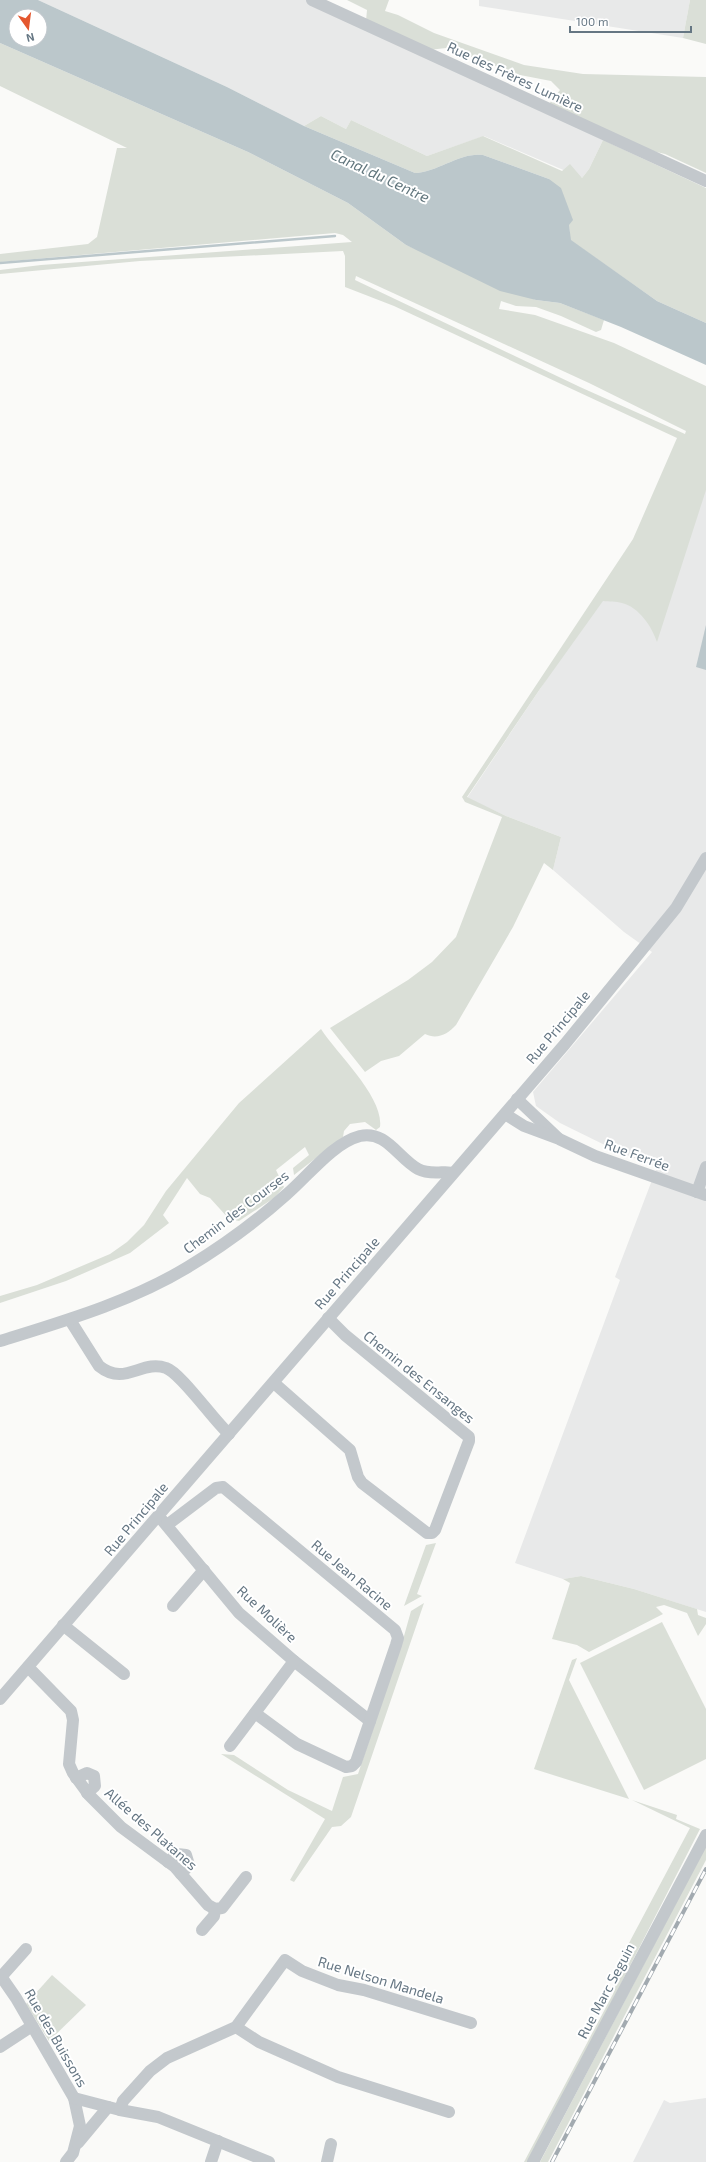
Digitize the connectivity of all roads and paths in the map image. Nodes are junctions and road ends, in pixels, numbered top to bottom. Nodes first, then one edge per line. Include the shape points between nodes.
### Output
1 (312, 0) edge
2 (706, 181) edge
3 (706, 858) edge
4 (517, 1099) junction
5 (505, 1114) junction
6 (559, 1138) junction
7 (706, 1167) edge
8 (452, 1173) junction
9 (702, 1194) edge
10 (328, 1318) junction
11 (70, 1320) junction
12 (0, 1342) edge
13 (274, 1383) junction
14 (229, 1434) junction
15 (158, 1514) junction
16 (167, 1525) junction
17 (204, 1570) junction
18 (173, 1606) dead end
19 (63, 1625) junction
20 (294, 1661) junction
21 (28, 1667) junction
22 (124, 1674) dead end
23 (0, 1699) edge
24 (255, 1713) junction
25 (370, 1721) junction
26 (230, 1746) dead end
27 (706, 1835) edge
28 (168, 1862) junction
29 (181, 1874) junction
30 (246, 1877) dead end
31 (215, 1909) junction
32 (202, 1930) dead end
33 (26, 1949) dead end
34 (1, 1976) edge
35 (471, 2023) dead end
36 (32, 2026) junction
37 (236, 2027) junction
38 (0, 2047) edge
39 (74, 2098) junction
40 (108, 2107) junction
41 (120, 2110) junction
42 (449, 2112) dead end
43 (218, 2141) junction
44 (331, 2144) dead end
45 (76, 2145) junction
46 (66, 2162) edge
47 (211, 2162) edge
48 (269, 2162) edge
49 (327, 2162) edge
50 (533, 2162) edge

1 - 2 street, Rue des Frères Lumière
3 - 4 street, Rue Principale via 676,908 657,933
4 - 5 street, Rue Principale
4 - 6 street, Rue Ferrée
5 - 6 street, Rue Ferrée via 524,1126
5 - 8 street, Rue Principale
6 - 9 street, Rue Ferrée via 595,1156
7 - 9 street
8 - 10 street, Rue Principale
8 - 11 street, Chemin des Courses via 434,1174 420,1170 385,1141 367,1136 348,1141 330,1153 281,1199 187,1268 124,1299
10 - 13 street, Rue Principale
10 - 13 street, Chemin des Ensanges via 400,1381 466,1433 470,1441 436,1530 427,1533 362,1483 350,1450
11 - 12 street, Chemin des Courses
11 - 14 street via 99,1366 106,1372 120,1375 152,1366 166,1367 185,1384
13 - 14 street, Rue Principale
14 - 15 street, Rue Principale
15 - 16 street, Rue Molière
15 - 19 street, Rue Principale
16 - 17 street, Rue Molière
16 - 25 street, Rue Jean Racine via 216,1488 223,1487 395,1630 398,1638
17 - 18 street
17 - 20 street, Rue Molière via 239,1613
19 - 21 street, Rue Principale
19 - 22 street
20 - 24 street
20 - 25 street, Rue Molière
21 - 23 street, Rue Principale
21 - 28 street, Allée des Platanes via 71,1711 68,1759 76,1778 87,1773 94,1776 95,1786 87,1793 121,1827
24 - 25 street, Rue Jean Racine via 297,1744 342,1765 352,1766 356,1762
24 - 26 street
27 - 50 street, Rue Marc Seguin
28 - 29 street, Allée des Platanes
28 - 29 street via 178,1854 186,1855 189,1865
29 - 31 street, Allée des Platanes via 208,1905
30 - 31 street via 222,1908
31 - 32 street via 214,1916
33 - 34 street, Rue des Buissons
34 - 36 street, Rue des Buissons
35 - 37 street, Rue Nelson Mandela via 364,1990 338,1985 302,1971 285,1960
36 - 38 street
36 - 39 street, Rue des Buissons
37 - 41 street via 167,2058 150,2071 123,2101
37 - 42 street via 259,2042 338,2077
39 - 40 street
39 - 45 street, Rue des Buissons via 80,2126
40 - 41 street
40 - 45 street
41 - 43 street via 158,2117
43 - 47 street
43 - 48 street
44 - 49 street
45 - 46 street, Rue des Buissons

